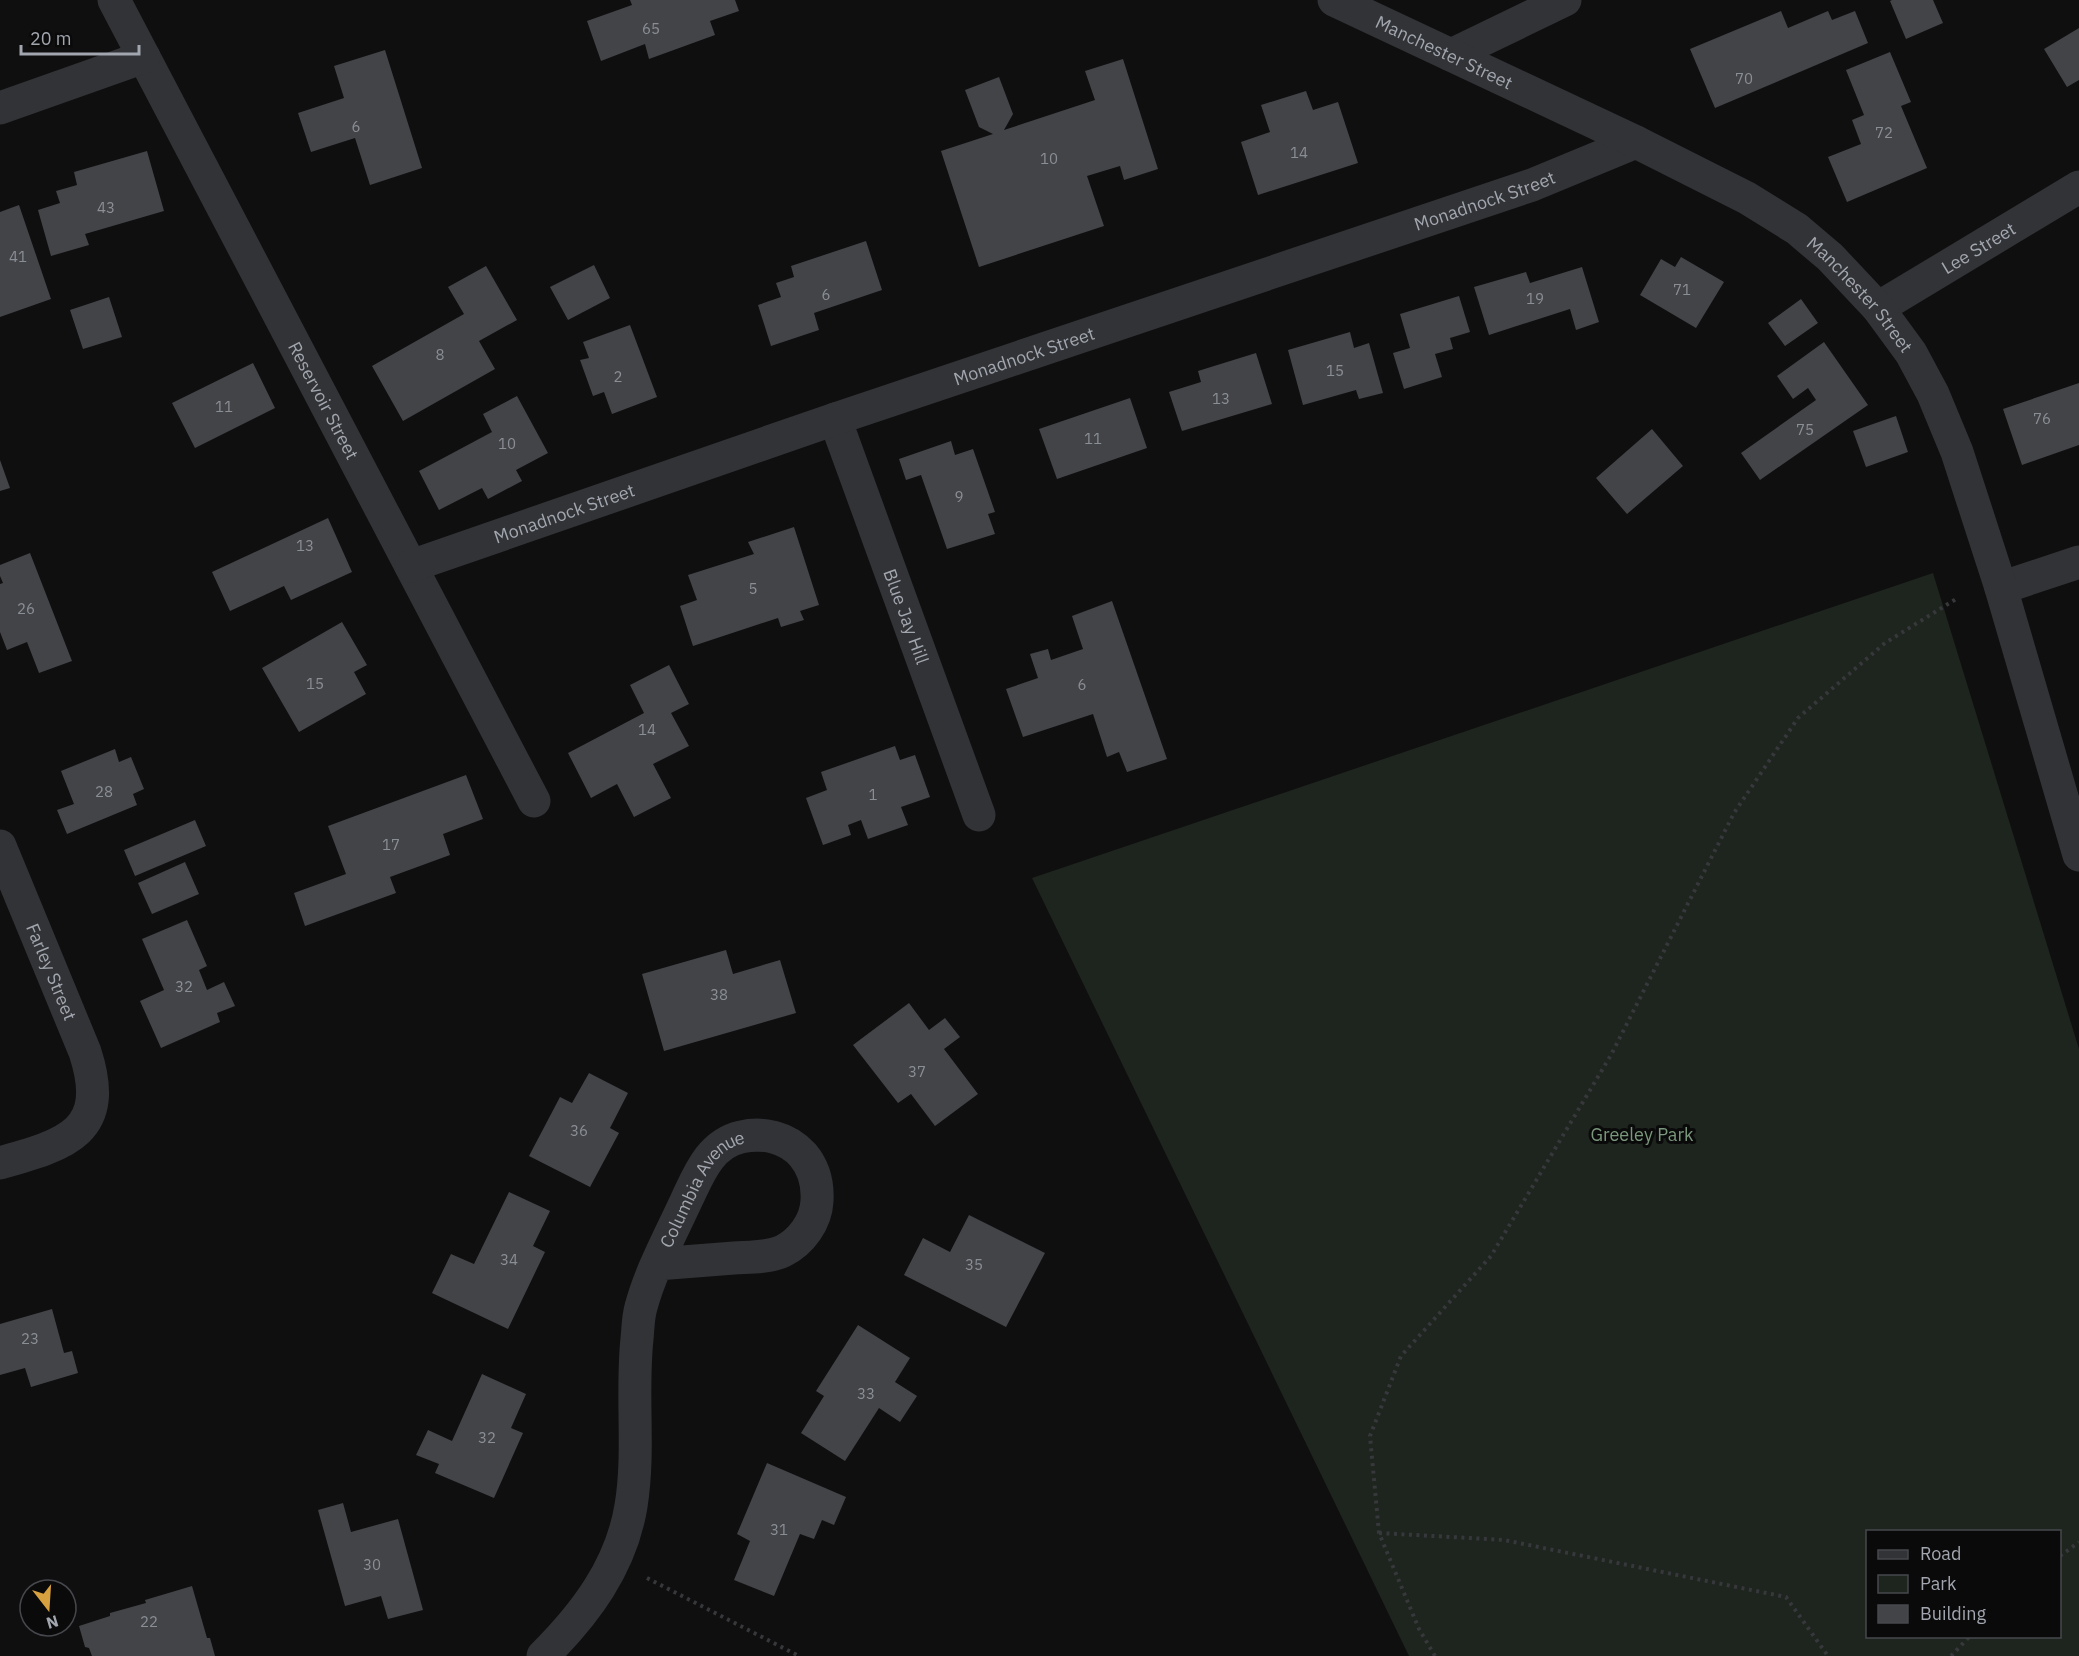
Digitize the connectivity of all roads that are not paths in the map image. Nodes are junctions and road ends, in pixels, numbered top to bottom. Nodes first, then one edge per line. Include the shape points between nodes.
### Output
1 (114, 0) edge
2 (1334, 0) edge
3 (1565, 0) edge
4 (1451, 55) junction
5 (144, 57) junction
6 (0, 108) edge
7 (1636, 142) junction
8 (2079, 187) edge
9 (1878, 308) junction
10 (835, 418) junction
11 (2079, 562) edge
12 (411, 566) junction
13 (2001, 588) junction
14 (534, 801) dead end
15 (979, 815) dead end
16 (0, 846) edge
17 (2079, 855) edge
18 (0, 1163) edge
19 (657, 1264) junction
20 (543, 1656) edge

1 - 5 street, Reservoir Street
2 - 4 street, Manchester Street
3 - 4 street
4 - 7 street, Manchester Street
5 - 6 street
5 - 12 street, Reservoir Street
7 - 9 street, Manchester Street via 1747,198 1797,230 1830,257
7 - 10 street, Monadnock Street via 1532,185
8 - 9 street, Lee Street
9 - 13 street, Manchester Street via 1911,353 1933,394 1957,452
10 - 12 street, Monadnock Street
10 - 15 street, Blue Jay Hill
11 - 13 street
12 - 14 street, Reservoir Street
13 - 17 street, Manchester Street
16 - 18 street, Farley Street via 85,1052 93,1075 94,1102 86,1122 67,1140
19 - 19 street, Columbia Avenue via 702,1168 714,1151 732,1139 750,1134 770,1135 803,1154 818,1188 817,1208 798,1241 782,1251 761,1256
19 - 20 street, Columbia Avenue via 640,1308 633,1372 631,1507 615,1561 596,1596

